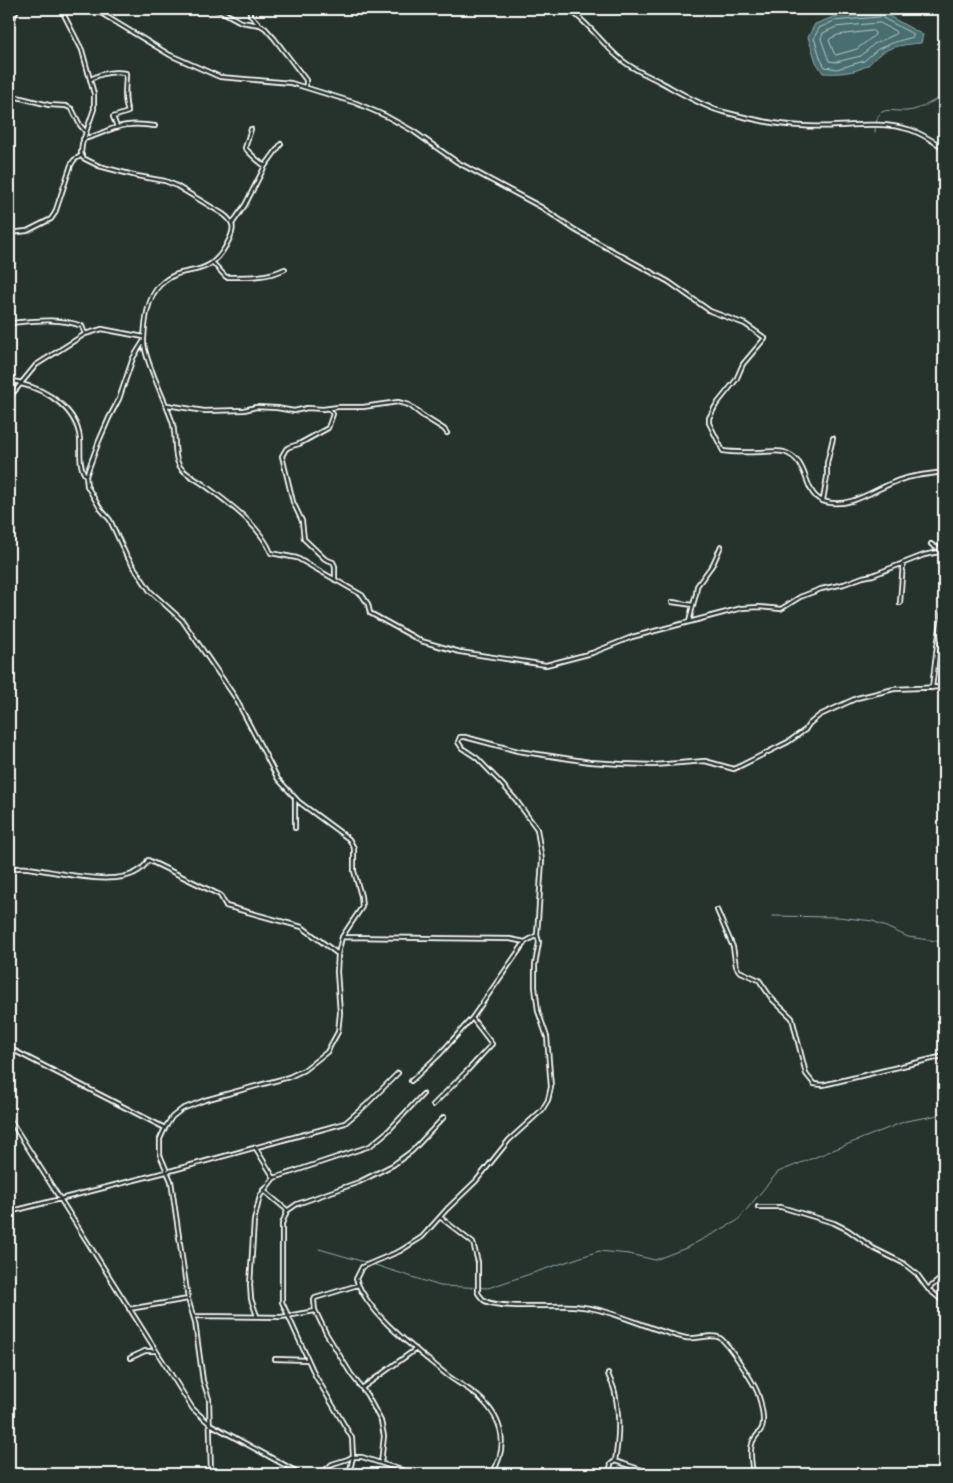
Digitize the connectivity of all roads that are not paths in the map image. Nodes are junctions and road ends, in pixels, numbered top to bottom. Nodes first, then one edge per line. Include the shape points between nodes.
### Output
1 (17, 9) edge
2 (61, 9) edge
3 (94, 9) edge
4 (212, 9) edge
5 (568, 9) edge
6 (250, 10) dead end
7 (260, 25) junction
8 (9, 29) edge
9 (91, 79) junction
10 (306, 86) junction
11 (9, 95) edge
12 (155, 126) dead end
13 (117, 127) junction
14 (251, 129) dead end
15 (86, 131) junction
16 (83, 140) junction
17 (280, 144) dead end
18 (944, 148) edge
19 (82, 155) junction
20 (265, 166) junction
21 (232, 224) junction
22 (9, 233) edge
23 (213, 263) junction
24 (285, 270) dead end
25 (9, 323) edge
26 (85, 334) junction
27 (144, 337) junction
28 (143, 342) junction
29 (9, 380) edge
30 (22, 384) junction
31 (9, 398) edge
32 (167, 406) junction
33 (329, 408) junction
34 (447, 433) dead end
35 (833, 438) dead end
36 (944, 472) edge
37 (86, 476) junction
38 (823, 501) junction
39 (931, 544) dead end
40 (721, 546) dead end
41 (943, 551) edge
42 (903, 563) junction
43 (336, 580) junction
44 (672, 602) dead end
45 (900, 603) dead end
46 (693, 606) junction
47 (944, 606) edge
48 (689, 622) junction
49 (944, 687) edge
50 (932, 688) junction
51 (294, 798) junction
52 (295, 828) dead end
53 (9, 869) edge
54 (717, 910) dead end
55 (537, 935) junction
56 (342, 937) junction
57 (525, 942) junction
58 (338, 954) junction
59 (472, 1018) junction
60 (9, 1048) edge
61 (944, 1056) edge
62 (398, 1073) dead end
63 (411, 1081) dead end
64 (423, 1094) dead end
65 (433, 1105) dead end
66 (444, 1117) dead end
67 (9, 1118) edge
68 (165, 1128) junction
69 (255, 1147) junction
70 (166, 1172) junction
71 (274, 1178) junction
72 (263, 1190) junction
73 (60, 1199) junction
74 (758, 1207) dead end
75 (287, 1211) junction
76 (9, 1212) edge
77 (440, 1217) junction
78 (944, 1276) edge
79 (358, 1285) junction
80 (928, 1289) junction
81 (188, 1299) junction
82 (944, 1302) edge
83 (129, 1309) junction
84 (315, 1310) junction
85 (194, 1316) junction
86 (257, 1316) junction
87 (289, 1316) junction
88 (416, 1349) junction
89 (155, 1351) junction
90 (130, 1358) dead end
91 (275, 1359) dead end
92 (308, 1360) junction
93 (608, 1374) dead end
94 (362, 1388) junction
95 (210, 1424) junction
96 (353, 1456) junction
97 (615, 1461) junction
98 (381, 1463) junction
99 (635, 1468) junction
100 (212, 1474) edge
101 (222, 1474) edge
102 (256, 1474) edge
103 (301, 1474) edge
104 (321, 1474) edge
105 (349, 1474) edge
106 (414, 1474) edge
107 (492, 1474) edge
108 (608, 1474) edge
109 (632, 1474) edge
110 (654, 1474) edge
111 (753, 1474) edge

1 - 8 street
2 - 9 street via 82,50
3 - 10 street via 170,55 220,76
4 - 7 street via 240,22
5 - 18 street via 634,69 714,109 796,126 863,124 899,127 920,134
6 - 7 street via 250,15
7 - 10 street via 290,58 306,80
9 - 13 street via 115,72 126,73 128,112 113,117
9 - 15 street via 94,109
10 - 38 street via 386,116 457,162 669,282 710,311 744,324 765,338 743,364 712,411 709,423 723,451 785,452 797,460 804,470 808,486
11 - 15 street via 66,106 72,109
12 - 13 street via 134,124
13 - 16 street
14 - 20 street via 245,148
15 - 16 street
16 - 19 street
17 - 20 street
19 - 21 street via 99,166 175,185 223,214
19 - 22 street via 71,165 51,219 27,231
20 - 21 street
21 - 23 street via 233,232
23 - 24 street via 226,277 259,277
23 - 27 street via 200,270 172,276 159,286 151,298
25 - 26 street via 36,320 73,323 82,326
26 - 27 street via 102,328
26 - 30 street via 36,366
27 - 28 street
28 - 32 street
28 - 37 street via 133,358
29 - 30 street
30 - 31 street
30 - 37 street via 50,396 75,419
32 - 33 street via 204,411
32 - 43 street via 174,428 176,462 180,467 250,523 272,553 297,558
33 - 34 street via 398,402 409,405
33 - 43 street via 333,414 328,428 289,447 282,456 293,502 302,521 304,539 324,559 333,562
35 - 38 street
36 - 38 street via 902,479 847,502
37 - 51 street via 89,491 110,520 129,560 150,591 182,620 225,682 274,773
39 - 41 street
40 - 46 street via 697,586
41 - 42 street
42 - 45 street
42 - 48 street via 874,575 821,589 781,609 742,608
43 - 48 street via 362,594 370,613 421,642 460,652 542,665 592,653 632,637
44 - 46 street
46 - 48 street
47 - 50 street
49 - 50 street
50 - 55 street via 880,691 842,704 820,715 788,742 734,769 705,762 598,763 460,738 458,742 462,748 502,784 536,829 542,853
51 - 52 street
51 - 56 street via 349,838 354,848 354,871 362,907
53 - 58 street via 30,868 81,878 111,878 138,872 148,860 220,895 226,906 302,927
54 - 61 street via 739,971 759,980 772,1000 792,1018 806,1074 814,1084 824,1085
55 - 57 street
55 - 77 street via 535,986 538,1011 547,1037 550,1096 542,1110 509,1140 470,1188
56 - 57 street via 510,939
56 - 58 street
57 - 59 street
58 - 68 street via 338,1032 327,1052 289,1077 182,1109
59 - 63 street
59 - 65 street via 492,1044
60 - 68 street
62 - 69 street via 345,1123
64 - 71 street via 370,1146
66 - 75 street via 416,1147 393,1165 359,1182 304,1200
67 - 73 street
68 - 70 street via 159,1148
69 - 70 street
69 - 71 street
70 - 73 street
70 - 81 street via 171,1181
71 - 72 street
72 - 75 street
72 - 86 street via 257,1204 251,1260 251,1299
73 - 76 street
73 - 83 street
74 - 80 street via 781,1207 834,1223 903,1263
75 - 87 street via 282,1224 281,1295
77 - 79 street via 411,1245 362,1267 356,1279
77 - 111 street via 473,1243 478,1262 478,1293 487,1302 588,1307 688,1338 719,1337 732,1351 758,1394 763,1421 751,1445
78 - 80 street
79 - 84 street via 315,1298
79 - 88 street via 374,1310
80 - 82 street
81 - 83 street
81 - 85 street
83 - 89 street
84 - 87 street
84 - 94 street
85 - 86 street
85 - 95 street via 203,1381 209,1398
86 - 87 street
87 - 92 street
88 - 94 street
88 - 107 street via 481,1399 492,1412 502,1435 502,1450
89 - 90 street via 145,1351
89 - 95 street via 192,1409
91 - 92 street
92 - 96 street via 352,1438
93 - 97 street via 615,1390 618,1417
94 - 98 street via 383,1427
95 - 100 street
95 - 103 street
96 - 98 street
96 - 104 street via 332,1464
96 - 105 street
97 - 99 street
97 - 108 street
98 - 106 street
99 - 109 street
99 - 110 street
101 - 102 street

